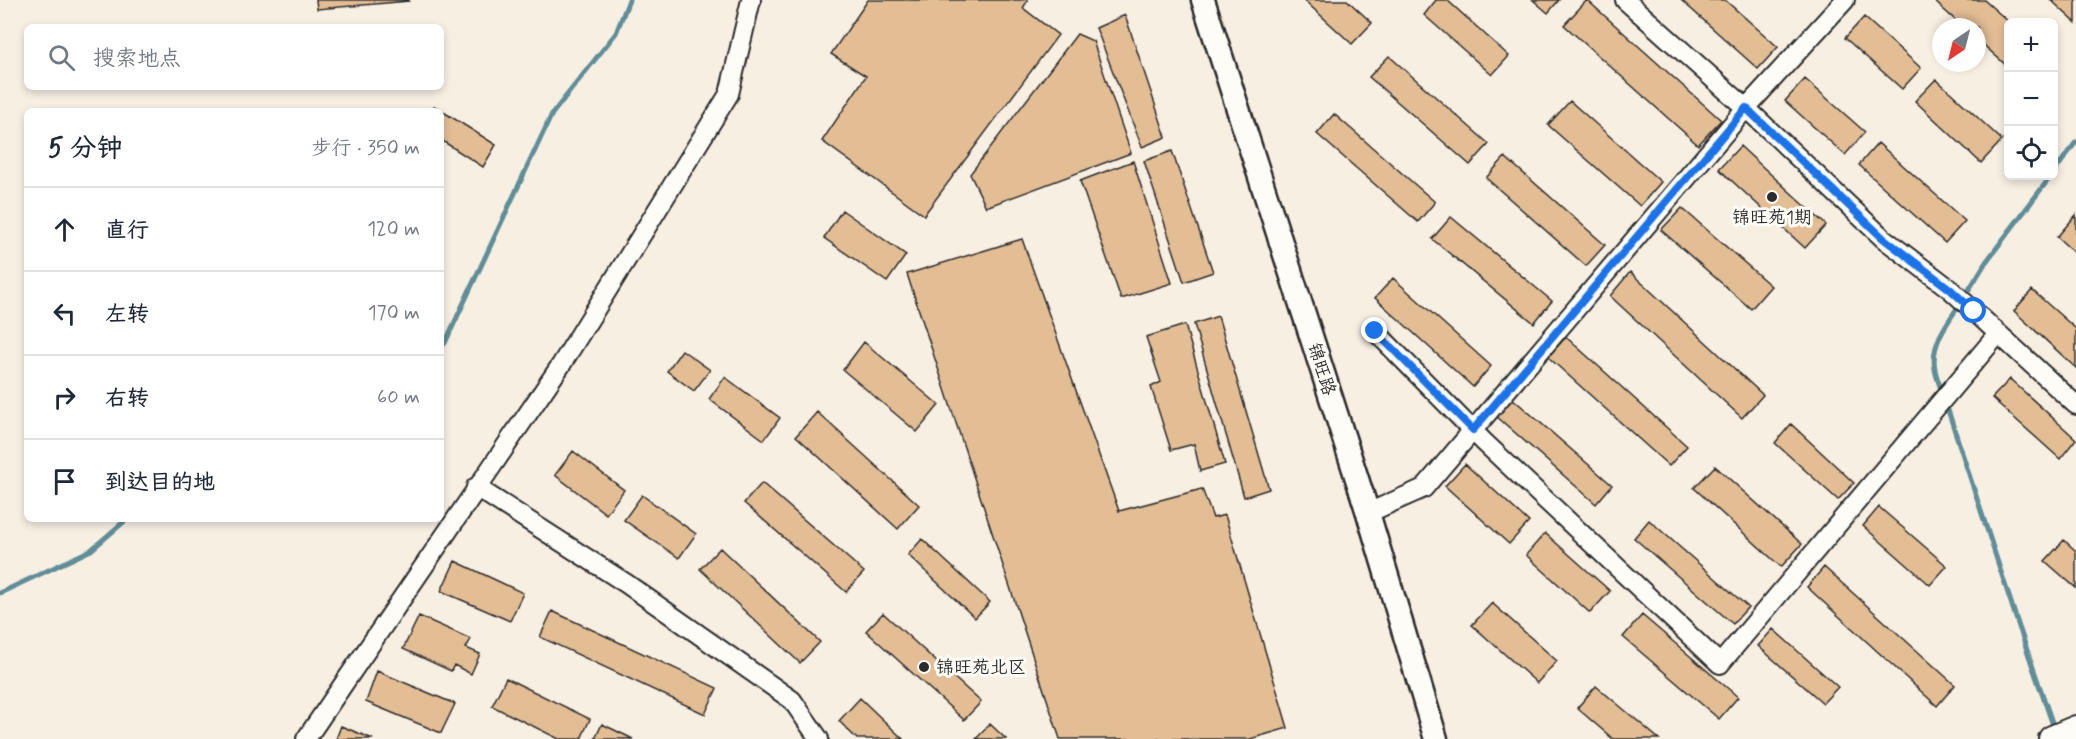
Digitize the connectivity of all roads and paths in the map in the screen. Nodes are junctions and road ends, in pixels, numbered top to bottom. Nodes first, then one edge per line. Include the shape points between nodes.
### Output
1 (751, 0) edge
2 (1203, 0) edge
3 (1625, 0) edge
4 (1845, 0) edge
5 (1746, 108) junction
6 (1375, 331) dead end
7 (1998, 334) junction
8 (2076, 405) edge
9 (1473, 430) junction
10 (477, 488) junction
11 (1368, 513) junction
12 (306, 739) edge
13 (819, 739) edge
14 (1436, 739) edge

1 - 10 street via 729,94 561,365
2 - 11 street, 锦旺路
3 - 5 street
4 - 5 street
5 - 7 street via 1883,238 1950,289
5 - 9 street
6 - 9 street
7 - 8 street
7 - 9 street via 1720,664
9 - 11 street via 1424,488
10 - 12 street
10 - 13 street via 627,584 792,700
11 - 14 street, 锦旺路

